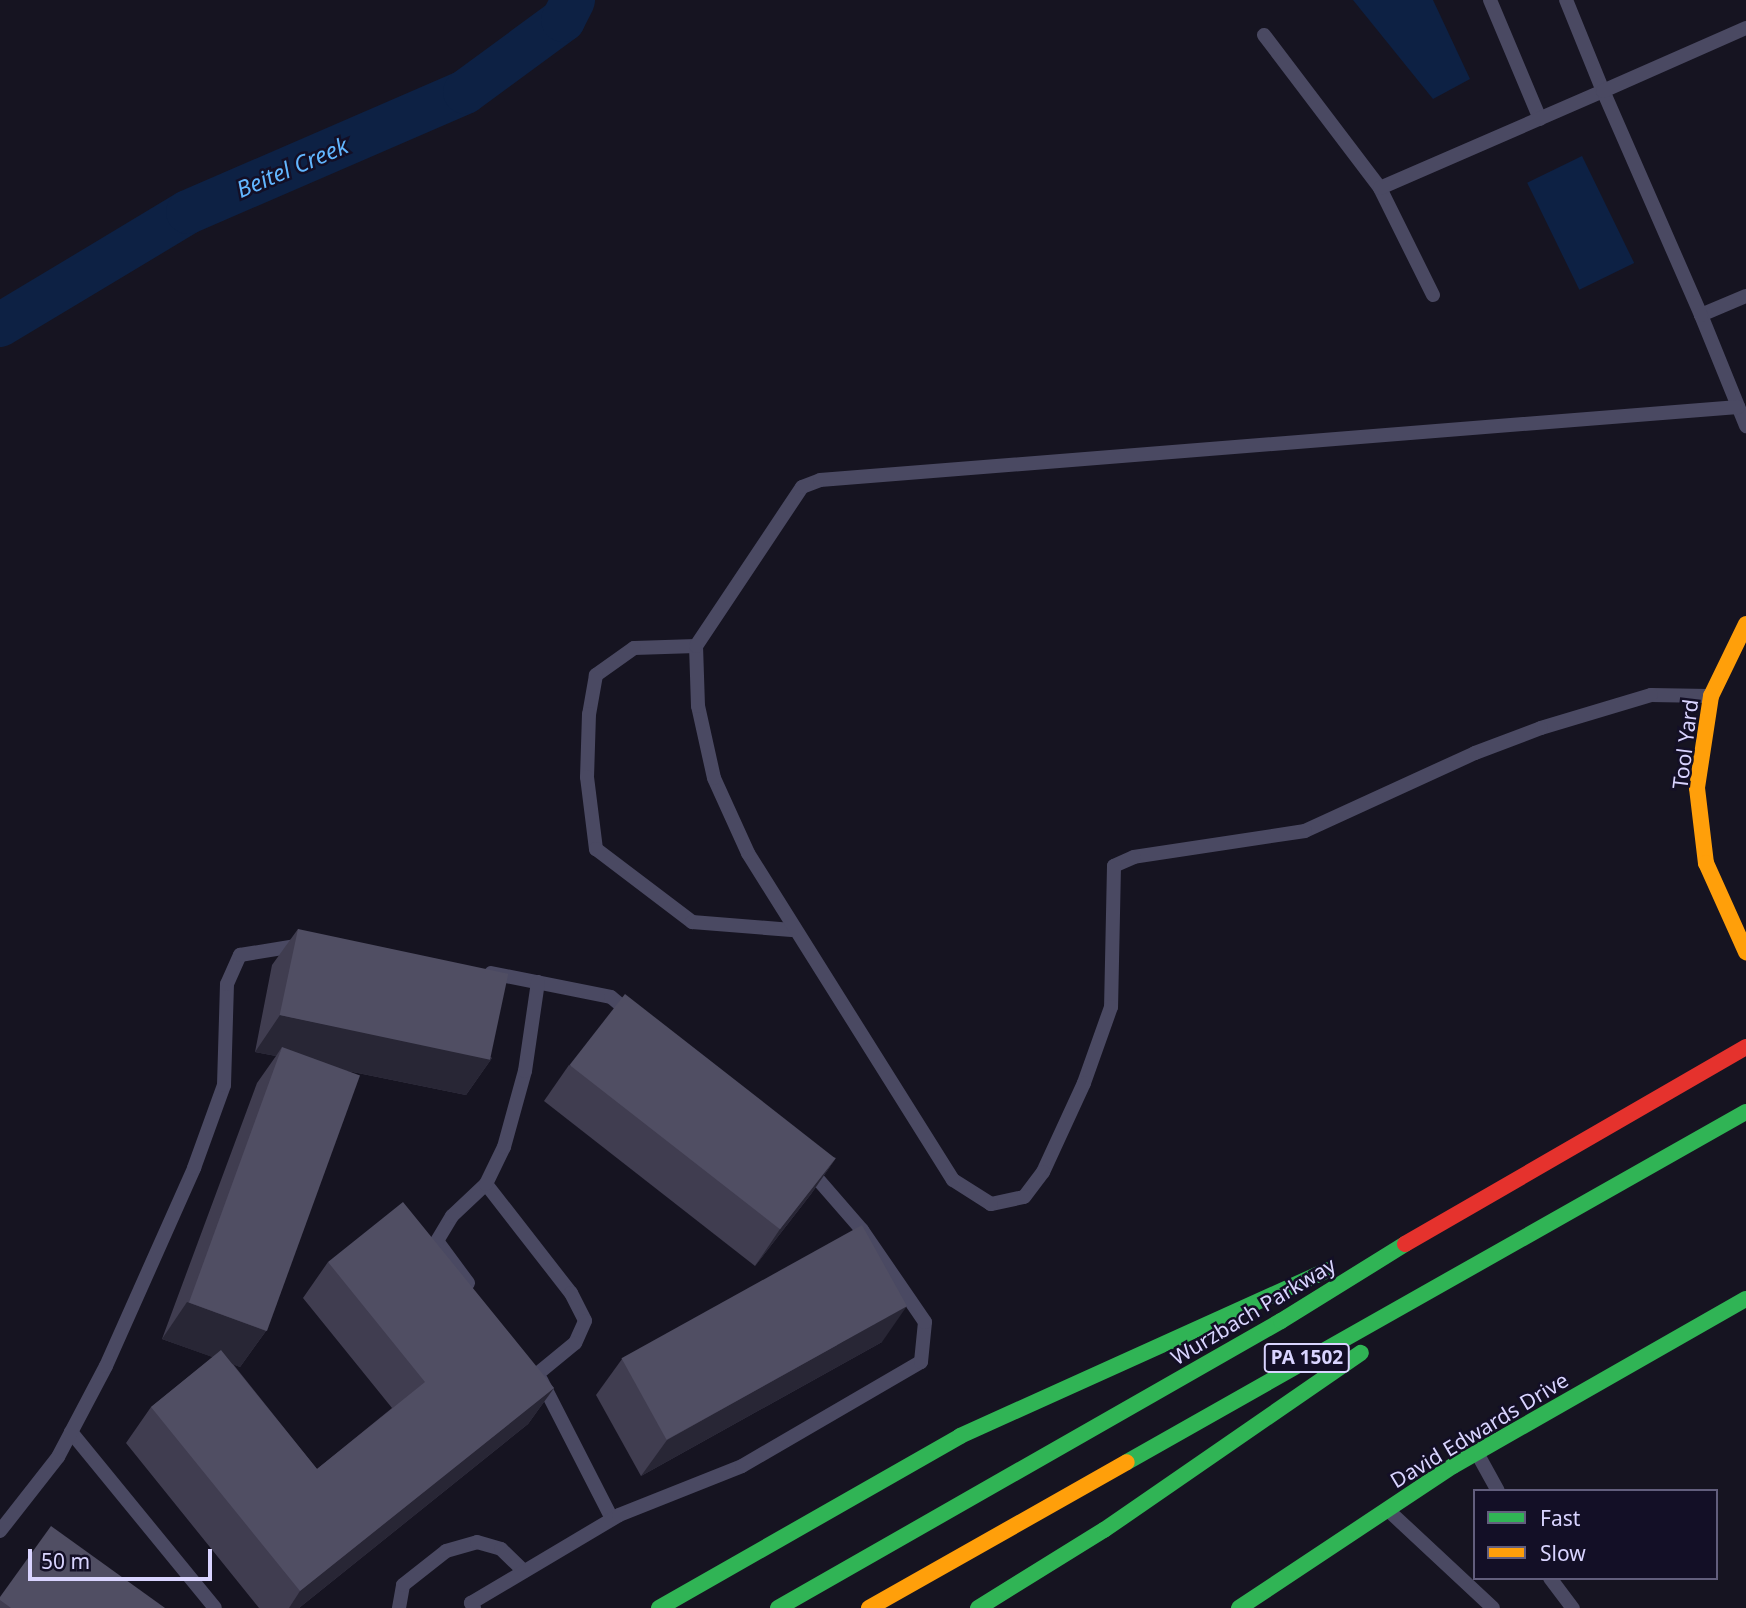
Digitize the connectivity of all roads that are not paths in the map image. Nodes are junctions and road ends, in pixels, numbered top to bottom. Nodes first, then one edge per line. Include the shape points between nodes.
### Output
1 (1490, 0) edge
2 (1566, 0) edge
3 (1746, 28) edge
4 (1264, 35) dead end
5 (1603, 91) junction
6 (1540, 119) junction
7 (1380, 188) junction
8 (1433, 295) dead end
9 (1746, 296) edge
10 (1701, 315) junction
11 (1738, 407) junction
12 (1746, 426) edge
13 (1746, 624) edge
14 (696, 646) junction
15 (1711, 695) junction
16 (792, 930) junction
17 (319, 942) edge
18 (1746, 952) edge
19 (477, 970) edge
20 (538, 982) junction
21 (643, 1023) edge
22 (1741, 1050) edge
23 (1746, 1112) edge
24 (800, 1159) edge
25 (486, 1184) junction
26 (1441, 1221) junction
27 (1523, 1242) junction
28 (478, 1297) edge
29 (1746, 1299) edge
30 (71, 1432) junction
31 (1477, 1452) junction
32 (1497, 1489) edge
33 (1388, 1510) junction
34 (612, 1519) junction
35 (0, 1531) edge
36 (524, 1571) junction
37 (1552, 1580) edge
38 (470, 1606) edge
39 (215, 1608) edge
40 (399, 1608) edge
41 (659, 1608) edge
42 (778, 1608) edge
43 (869, 1608) edge
44 (978, 1608) edge
45 (1239, 1608) edge
46 (1493, 1608) edge
47 (1573, 1608) edge

1 - 6 lane
2 - 5 lane
3 - 5 lane
4 - 7 lane
5 - 6 lane
5 - 10 lane
6 - 7 lane
7 - 8 lane
9 - 10 lane
10 - 11 lane
11 - 12 lane
11 - 14 lane via 820,480 802,487
13 - 15 main road, Tool Yard
14 - 16 lane via 698,706 714,778 748,853
14 - 16 lane via 634,648 596,675 589,713 587,777 596,849 692,922
15 - 16 lane via 1651,695 1541,728 1305,831 1134,857 1114,866 1111,1007 1084,1083 1043,1172 1024,1197 991,1204 953,1181
15 - 18 main road, Tool Yard via 1697,788 1706,863
17 - 30 lane via 240,955 227,984 220,1097 172,1217
19 - 20 lane
20 - 21 lane via 611,997
20 - 25 lane via 525,1071 504,1147
22 - 26 main road, Wurzbach Parkway / PA 1502
23 - 27 main road, PA 1502
24 - 34 lane via 862,1230 925,1322 921,1362 742,1466
25 - 28 lane via 452,1216 437,1241
25 - 34 lane via 571,1293 585,1321 575,1343 532,1369
26 - 41 main road via 1153,1345 960,1436
26 - 42 main road, Wurzbach Parkway / PA 1502 via 1281,1321
27 - 43 main road, PA 1502 via 1310,1356
27 - 44 main road via 1104,1530
29 - 31 main road, David Edwards Drive
30 - 35 lane via 58,1457
30 - 39 lane
31 - 32 lane
31 - 33 main road, David Edwards Drive
33 - 45 main road, David Edwards Drive
33 - 46 lane
34 - 36 lane
36 - 38 lane
36 - 40 lane via 500,1549 477,1542 466,1545 446,1551 403,1585
37 - 47 lane

